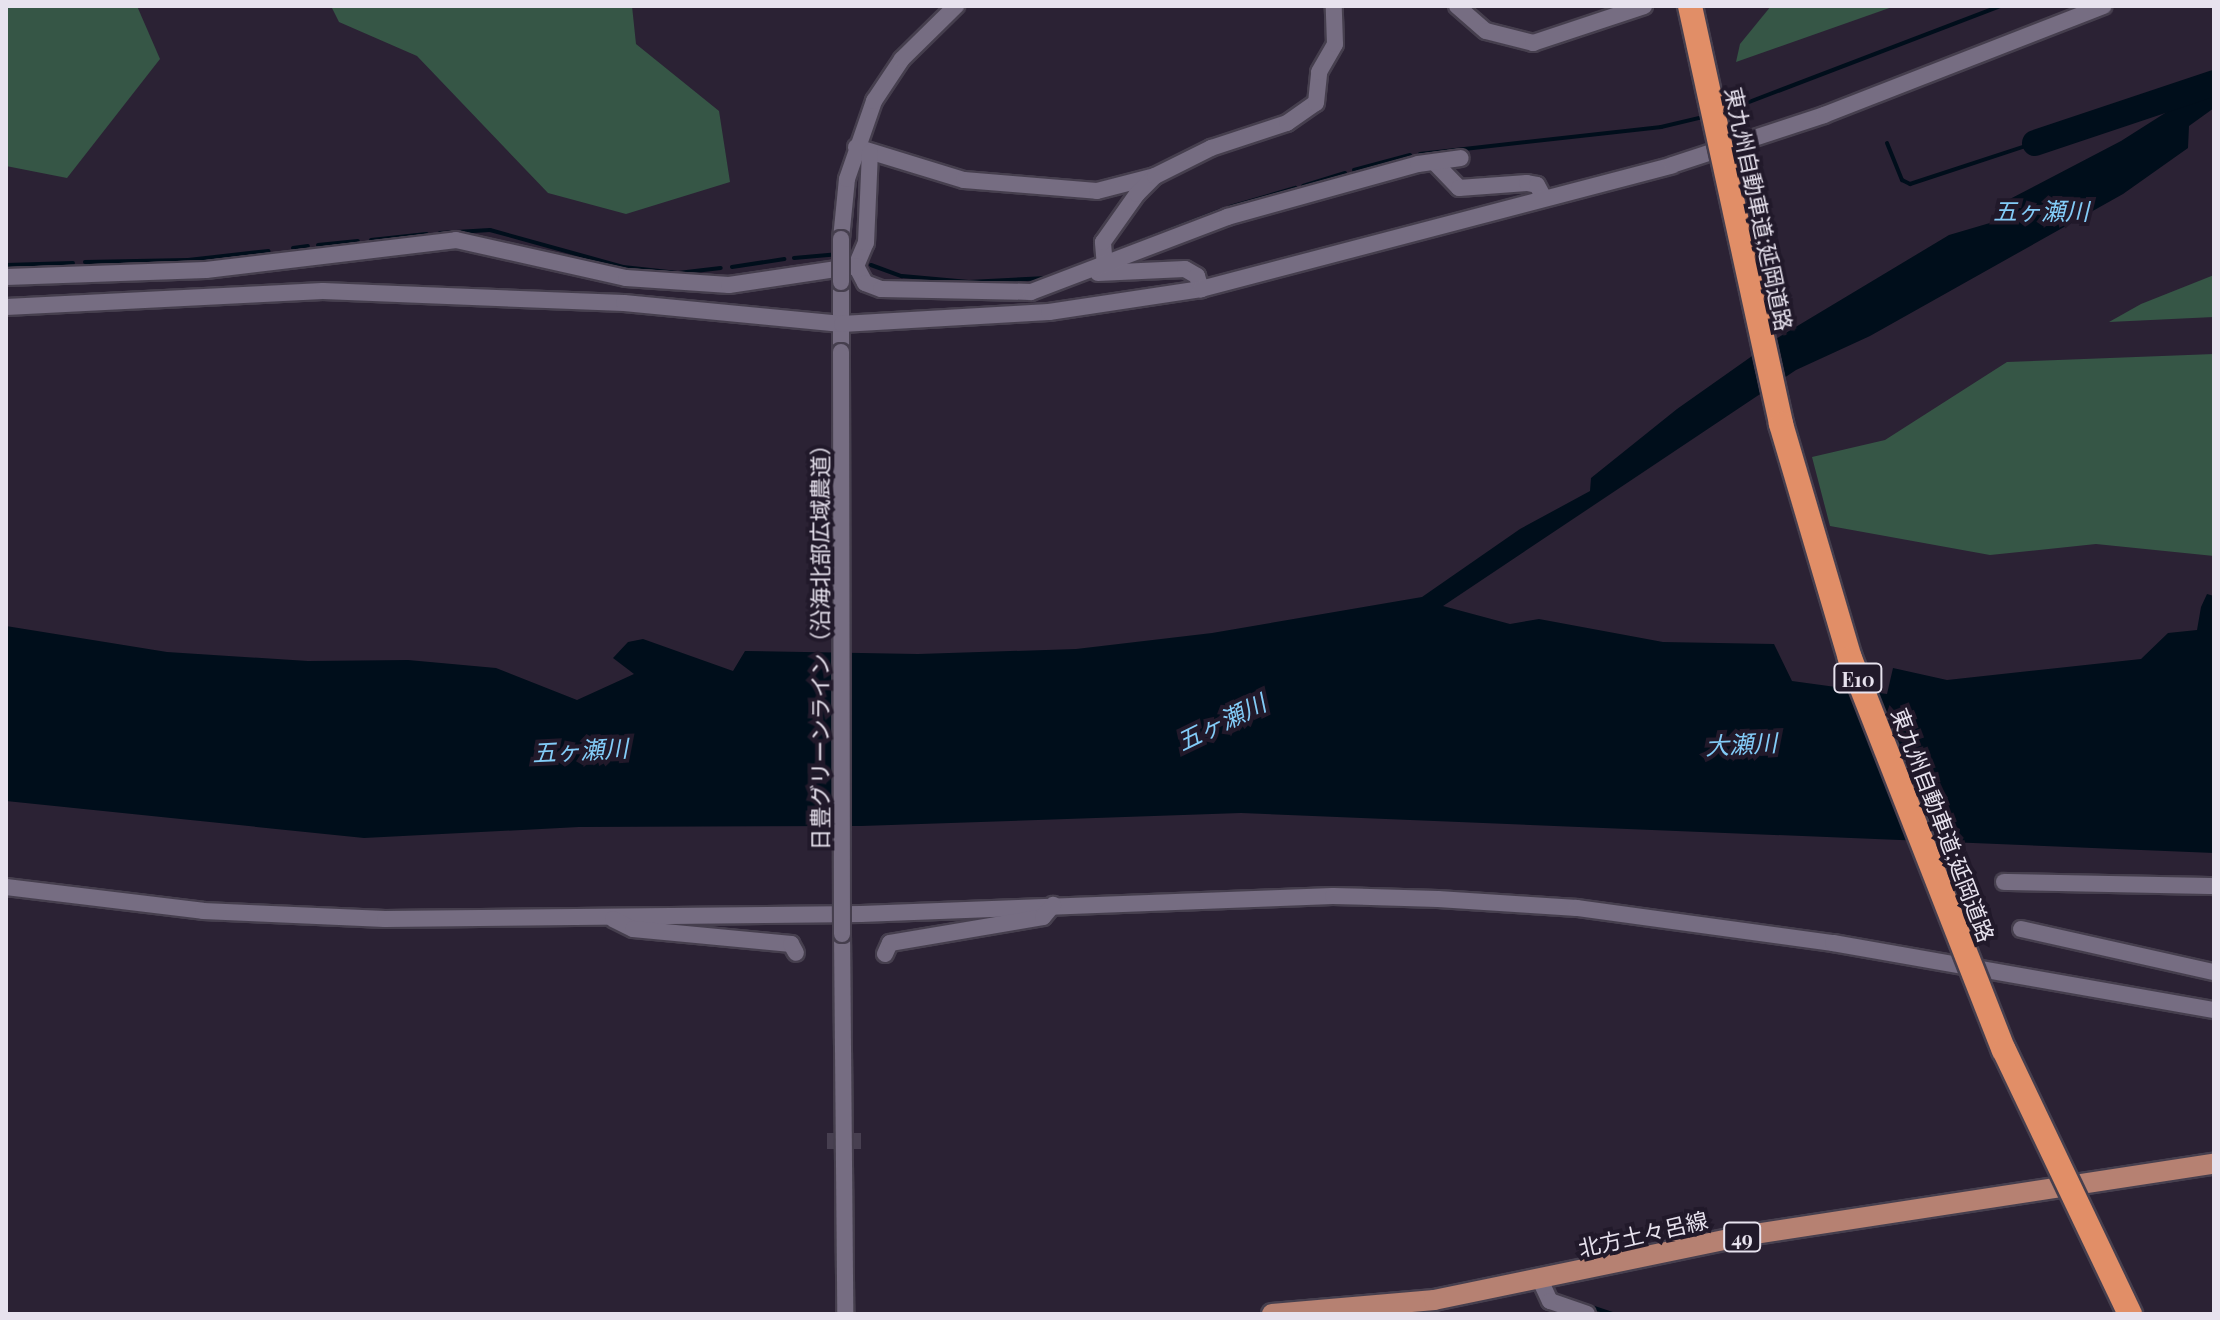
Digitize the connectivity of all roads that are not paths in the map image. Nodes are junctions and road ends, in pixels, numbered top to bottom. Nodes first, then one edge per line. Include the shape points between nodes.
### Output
1 (956, 6) edge
2 (1334, 6) edge
3 (1344, 6) edge
4 (1447, 6) edge
5 (1457, 6) edge
6 (1644, 6) edge
7 (1690, 6) edge
8 (2104, 6) edge
9 (1623, 8) edge
10 (1473, 20) junction
11 (1335, 44) junction
12 (863, 150) junction
13 (1461, 158) dead end
14 (1434, 162) junction
15 (1155, 176) junction
16 (1544, 198) junction
17 (856, 266) junction
18 (1098, 269) junction
19 (6, 277) edge
20 (1201, 289) junction
21 (6, 307) edge
22 (842, 324) junction
23 (2004, 882) dead end
24 (2214, 886) edge
25 (6, 887) edge
26 (1053, 905) junction
27 (612, 918) junction
28 (2021, 929) dead end
29 (796, 953) dead end
30 (885, 954) dead end
31 (2214, 972) edge
32 (2214, 1010) edge
33 (2214, 1164) edge
34 (1541, 1282) junction
35 (845, 1314) edge
36 (1272, 1314) edge
37 (1587, 1314) edge
38 (2130, 1314) edge

1 - 12 street, 日豊グリーンライン（沿海北部広域農道） via 902,59 874,101
2 - 11 street
3 - 11 street
4 - 10 street
5 - 10 street
6 - 9 street
7 - 38 highway, 東九州自動車道;延岡道路 / E10, bridge via 1781,424 1850,658 2004,1050
8 - 16 street via 1824,115 1672,165
9 - 10 street via 1570,34 1533,43 1500,38
11 - 15 street via 1319,72 1316,103 1305,113 1211,148
12 - 15 street via 946,177 1005,184 1097,191
12 - 17 street via 866,243
12 - 22 street, 日豊グリーンライン（沿海北部広域農道）, bridge via 841,239
13 - 14 street
14 - 16 street via 1459,188 1527,183 1537,185
14 - 18 street via 1227,217
15 - 18 street via 1103,242
16 - 20 street
17 - 18 street via 865,283 881,289 994,294 1031,292
17 - 19 street via 729,285 626,278 456,240 206,270
18 - 20 street via 1185,269 1197,276
20 - 22 street via 1049,312
21 - 22 street via 214,294 446,292
22 - 35 street, 日豊グリーンライン（沿海北部広域農道）, bridge
23 - 24 street
25 - 27 street via 203,911 385,919
26 - 27 street
26 - 30 street via 1043,917 890,943
26 - 32 street via 1333,896 1577,908 1833,943
27 - 29 street via 633,929 791,944
28 - 31 street
33 - 34 main road, 北方土々呂線 / 49 via 1754,1234
34 - 36 main road, 北方土々呂線 / 49 via 1434,1300
34 - 37 street via 1550,1301

